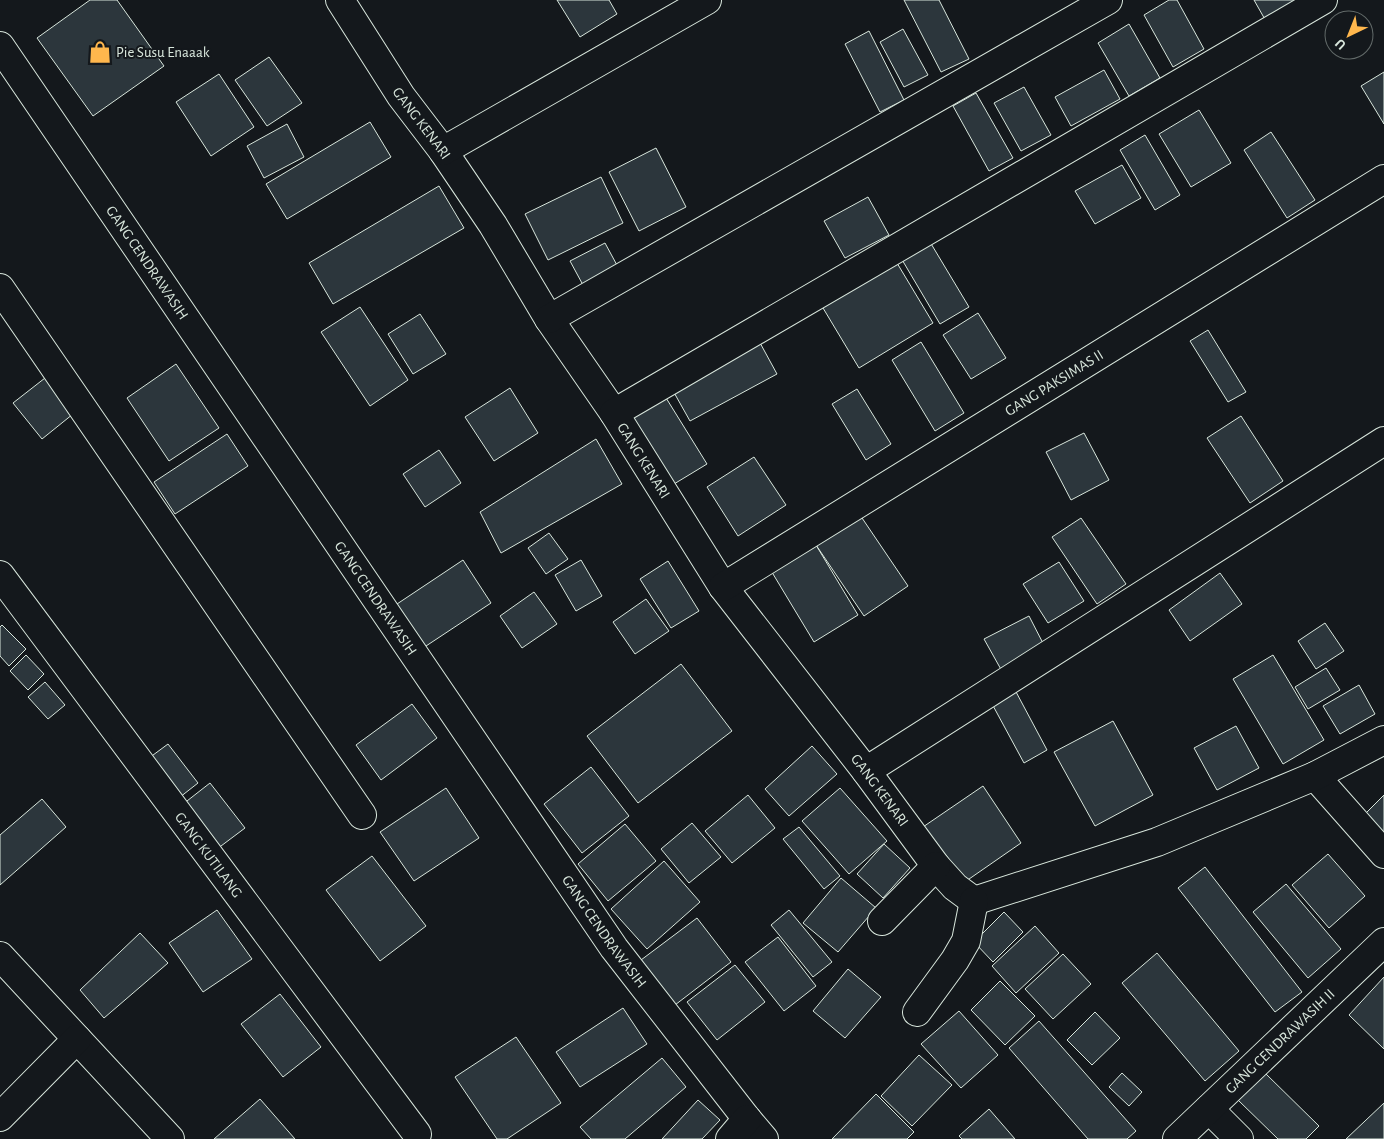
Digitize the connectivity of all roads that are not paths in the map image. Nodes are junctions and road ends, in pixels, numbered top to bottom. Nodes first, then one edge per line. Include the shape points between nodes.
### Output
1 (340, 0) edge
2 (707, 0) edge
3 (1108, 0) edge
4 (1323, 0) edge
5 (0, 46) edge
6 (443, 152) junction
7 (1384, 179) edge
8 (0, 288) edge
9 (550, 319) junction
10 (614, 413) junction
11 (1384, 441) edge
12 (0, 574) edge
13 (723, 586) junction
14 (1384, 740) edge
15 (866, 771) junction
16 (1315, 776) junction
17 (362, 815) dead end
18 (1384, 854) edge
19 (936, 866) junction
20 (974, 901) junction
21 (882, 921) dead end
22 (1384, 942) edge
23 (0, 956) edge
24 (917, 1012) dead end
25 (77, 1039) junction
26 (1209, 1109) junction
27 (0, 1117) edge
28 (738, 1129) edge
29 (417, 1134) dead end
30 (170, 1139) edge
31 (764, 1139) edge
32 (1177, 1139) edge
33 (1239, 1139) edge

1 - 6 street, GANG KENARI via 401,96
2 - 6 street
3 - 9 street
4 - 10 street
5 - 28 street, GANG CENDRAWASIH
6 - 9 street, GANG KENARI via 493,225
7 - 13 street, GANG PAKSIMAS II
8 - 17 street
9 - 10 street, GANG KENARI
10 - 13 street, GANG KENARI
11 - 15 street
12 - 29 street, GANG KUTILANG
13 - 15 street, GANG KENARI
14 - 16 street
15 - 19 street, GANG KENARI
16 - 18 street
16 - 20 street via 1157,842
19 - 20 street, GANG KENARI via 955,887
19 - 21 street
20 - 24 street via 966,940 956,960
22 - 26 street, GANG CENDRAWASIH II
23 - 25 street
25 - 27 street
25 - 30 street
26 - 32 street, GANG CENDRAWASIH II
26 - 33 street
28 - 31 street, GANG CENDRAWASIH

